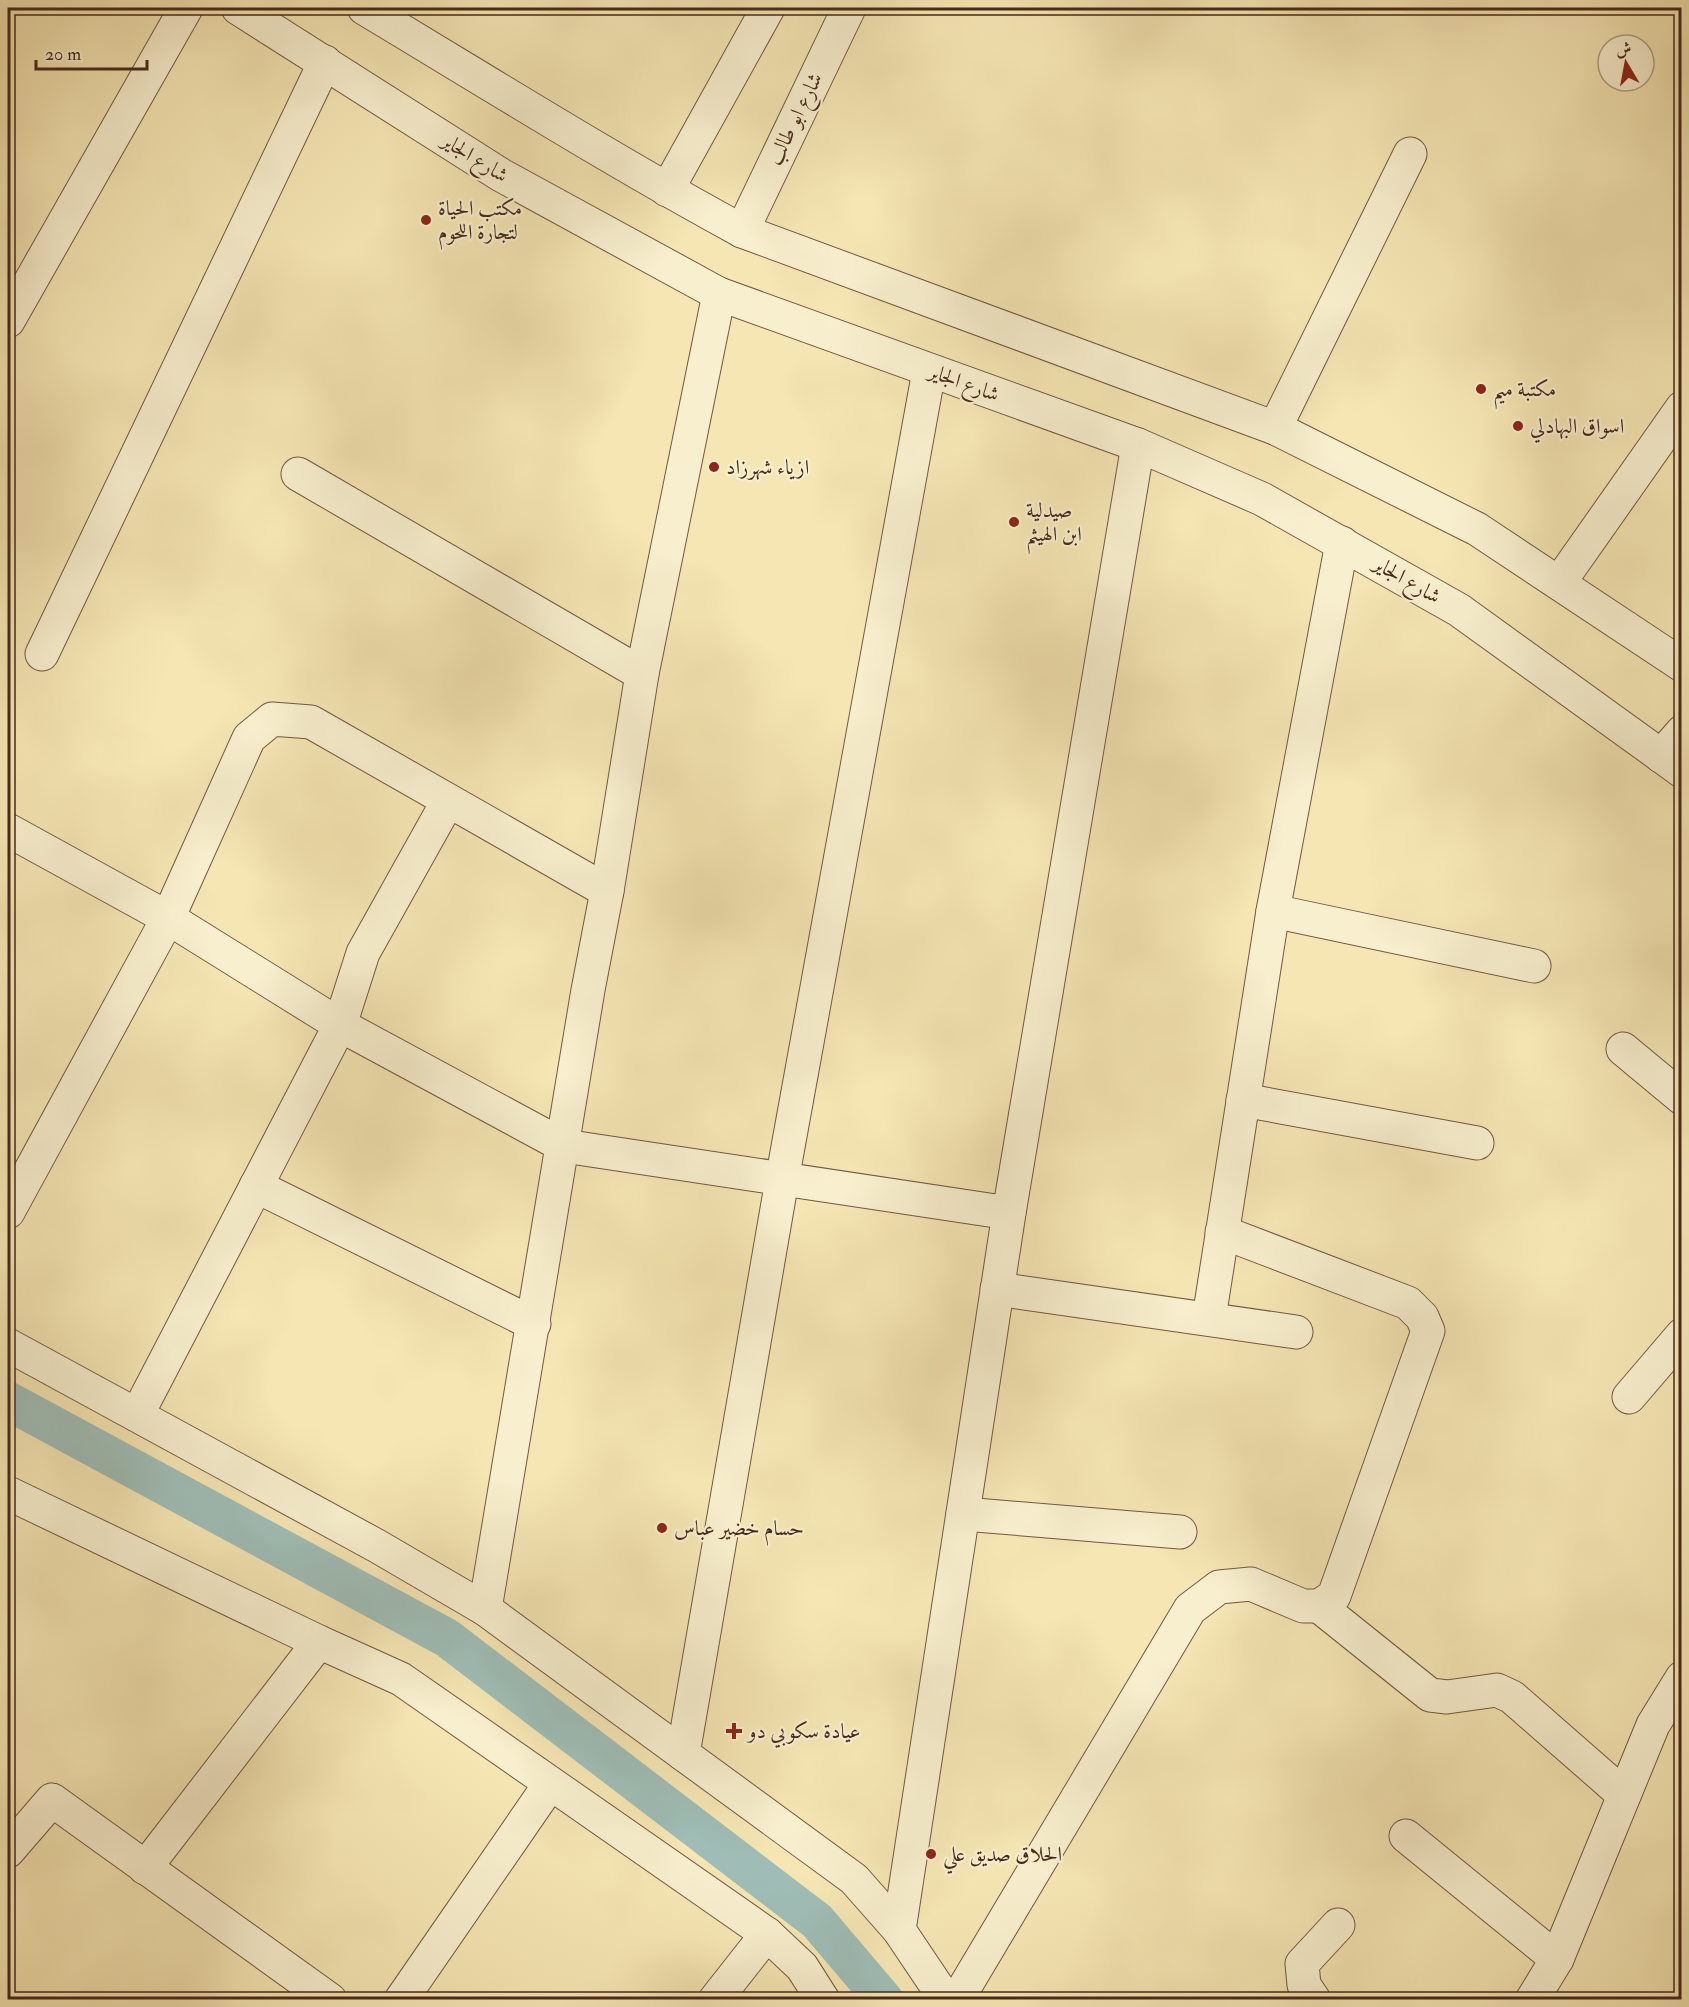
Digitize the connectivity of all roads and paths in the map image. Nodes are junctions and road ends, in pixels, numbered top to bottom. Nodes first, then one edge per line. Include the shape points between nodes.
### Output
1 (186, 8) edge
2 (238, 8) edge
3 (768, 8) edge
4 (849, 8) edge
5 (376, 10) edge
6 (325, 62) junction
7 (1410, 154) dead end
8 (667, 190) junction
9 (742, 231) junction
10 (718, 294) junction
11 (8, 321) edge
12 (928, 371) junction
13 (1682, 408) edge
14 (1275, 428) junction
15 (1138, 445) junction
16 (298, 474) dead end
17 (1342, 543) junction
18 (1559, 583) junction
19 (42, 654) dead end
20 (1682, 665) edge
21 (642, 674) junction
22 (1675, 753) edge
23 (448, 801) junction
24 (8, 830) edge
25 (607, 891) junction
26 (1273, 911) junction
27 (168, 918) junction
28 (1534, 966) dead end
29 (340, 1025) junction
30 (1623, 1049) dead end
31 (1682, 1098) edge
32 (1243, 1100) junction
33 (1477, 1143) dead end
34 (564, 1146) junction
35 (782, 1180) junction
36 (256, 1186) junction
37 (8, 1212) edge
38 (1009, 1213) junction
39 (1222, 1232) junction
40 (998, 1289) junction
41 (1209, 1318) junction
42 (534, 1324) junction
43 (1296, 1332) dead end
44 (1682, 1335) edge
45 (8, 1345) edge
46 (1629, 1397) dead end
47 (137, 1416) junction
48 (8, 1493) edge
49 (963, 1515) junction
50 (1180, 1532) dead end
51 (1319, 1606) junction
52 (485, 1609) junction
53 (319, 1642) junction
54 (1682, 1678) edge
55 (683, 1754) junction
56 (550, 1784) junction
57 (1624, 1795) junction
58 (1407, 1836) dead end
59 (8, 1851) edge
60 (145, 1868) junction
61 (1338, 1925) dead end
62 (899, 1930) junction
63 (767, 1935) junction
64 (1557, 1959) junction
65 (330, 2000) edge
66 (402, 2000) edge
67 (715, 2000) edge
68 (823, 2000) edge
69 (946, 2000) edge
70 (957, 2000) edge
71 (1314, 2000) edge
72 (1532, 2000) edge

1 - 11 street
2 - 6 street, شارع الجاير
3 - 8 street
4 - 9 street, شارع ابو طالب
5 - 8 street
6 - 10 street, شارع الجاير via 501,175
6 - 19 street
7 - 14 street
8 - 9 street
9 - 14 street
10 - 12 street, شارع الجاير
10 - 21 street
12 - 15 street, شارع الجاير
12 - 35 street
13 - 18 street
14 - 18 street via 1477,529
15 - 17 street, شارع الجاير via 1262,499
15 - 38 street
16 - 21 street
17 - 22 street, شارع الجاير via 1459,610
17 - 26 street
18 - 20 street
21 - 25 street
23 - 25 street
23 - 27 street via 311,722 272,719 249,738
23 - 29 street via 363,953
24 - 27 street
25 - 34 street
26 - 28 street
26 - 32 street
27 - 29 street
27 - 37 street
29 - 34 street
29 - 36 street
30 - 31 street
32 - 33 street
32 - 39 street
34 - 35 street
34 - 42 street
35 - 38 street
35 - 55 street
36 - 42 street
36 - 47 street
38 - 40 street
39 - 41 street
39 - 51 street via 1408,1303 1422,1317 1428,1331 1334,1596
40 - 41 street
40 - 49 street
41 - 43 street
42 - 52 street
44 - 46 street
45 - 47 street
47 - 52 street
48 - 53 street
49 - 50 street
49 - 62 street
51 - 57 street via 1430,1695 1448,1697 1497,1690 1512,1696
51 - 70 street via 1303,1606 1251,1584 1219,1587 1190,1609
52 - 55 street
53 - 56 street via 401,1679
53 - 60 street
54 - 57 street via 1653,1725
55 - 62 street via 854,1879
56 - 63 street
56 - 66 street
57 - 64 street
58 - 64 street
59 - 60 street via 52,1800
60 - 65 street
61 - 71 street via 1302,1964 1304,1984
62 - 69 street
63 - 67 street
63 - 68 street via 802,1967
64 - 72 street

